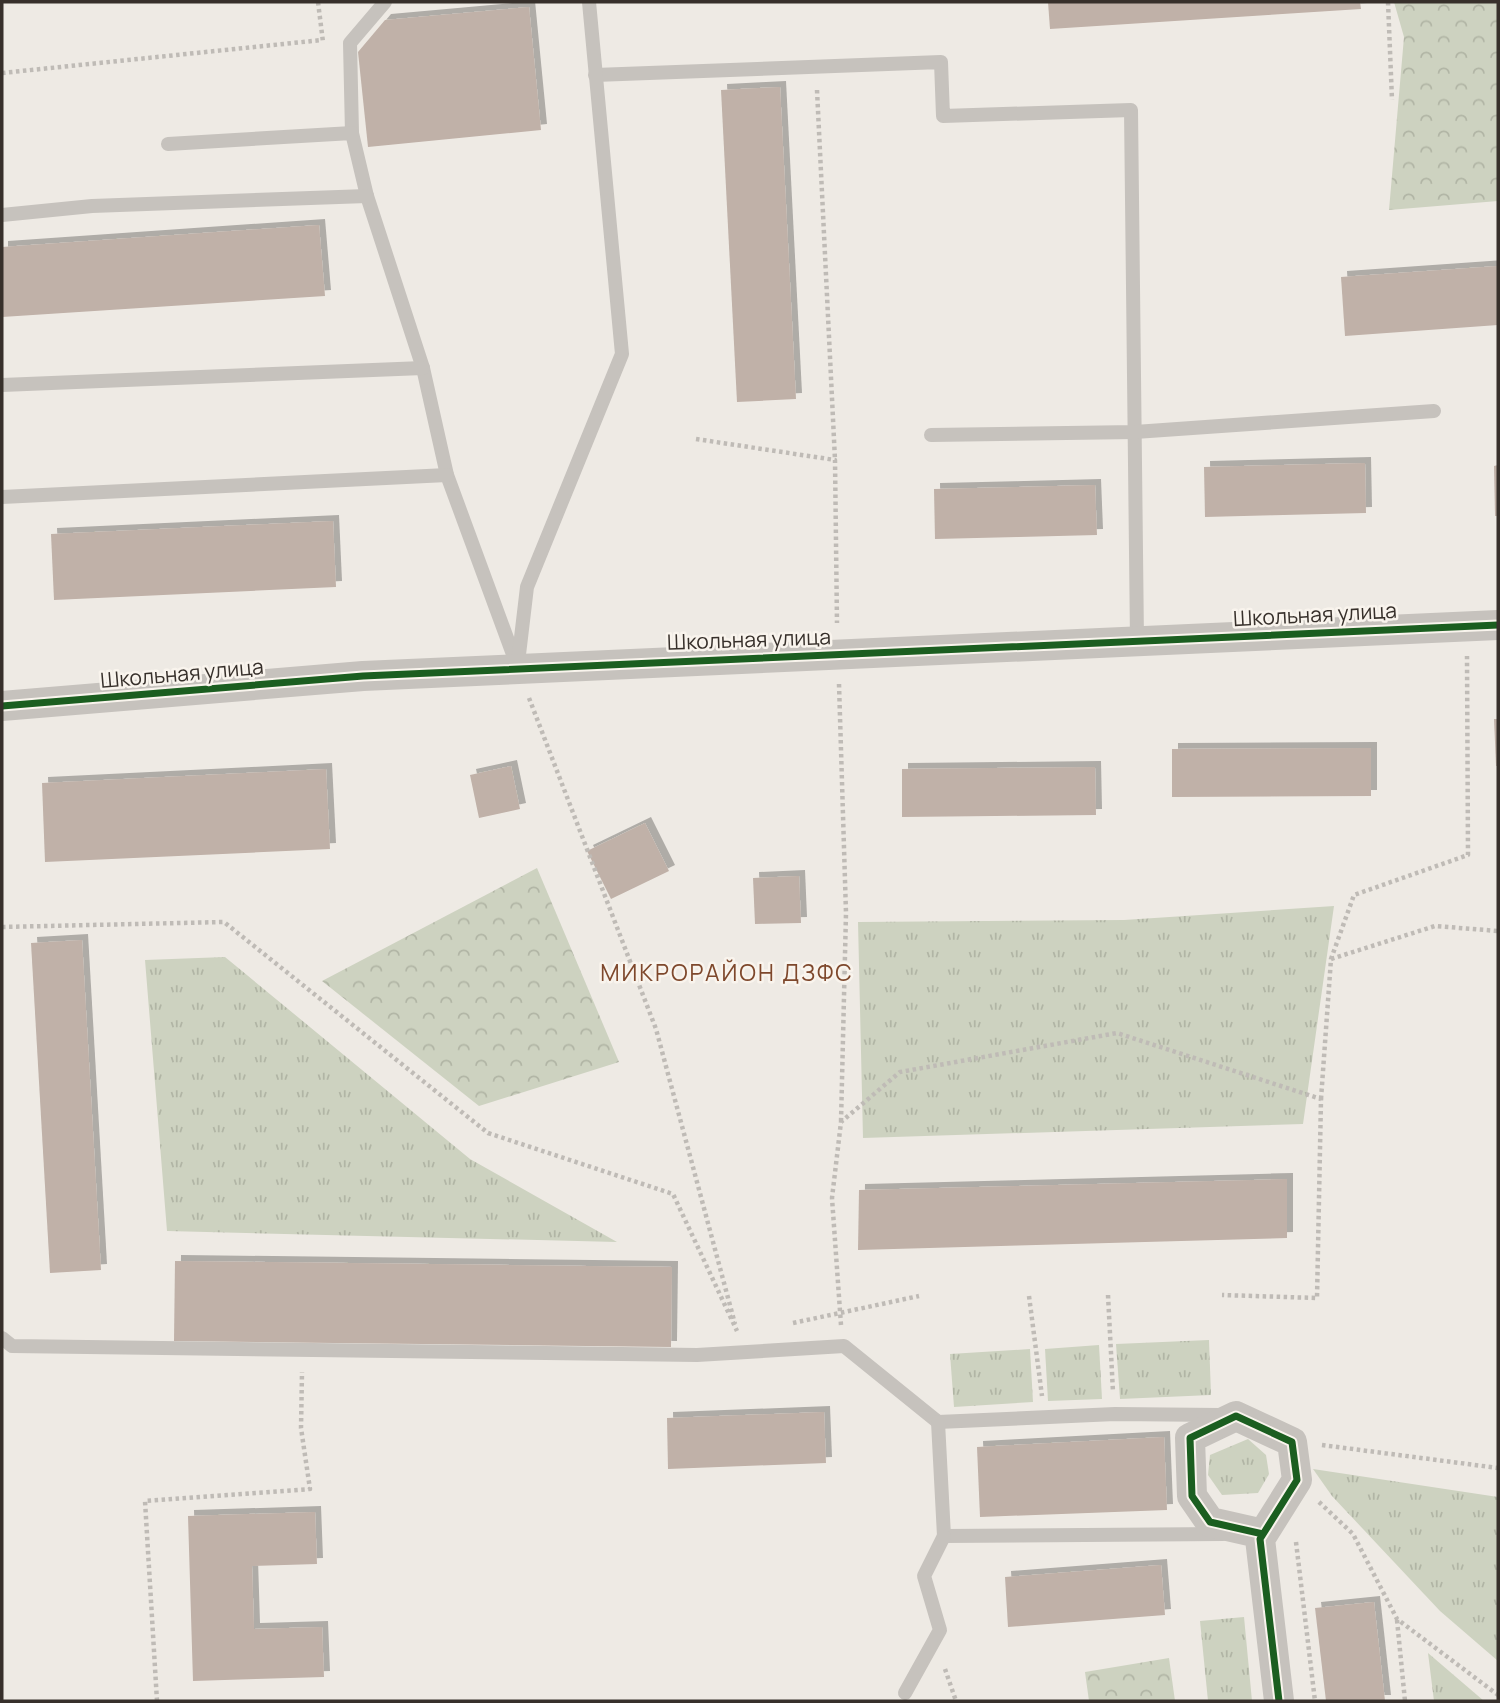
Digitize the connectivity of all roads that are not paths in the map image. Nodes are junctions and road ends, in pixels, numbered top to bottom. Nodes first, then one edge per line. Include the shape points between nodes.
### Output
1 (385, 2) edge
2 (589, 2) edge
3 (595, 75) junction
4 (352, 133) junction
5 (168, 144) dead end
6 (367, 196) junction
7 (2, 215) edge
8 (423, 368) junction
9 (2, 385) edge
10 (1434, 411) dead end
11 (1135, 432) junction
12 (931, 435) dead end
13 (447, 475) junction
14 (2, 497) edge
15 (1498, 625) edge
16 (1137, 640) junction
17 (518, 668) junction
18 (2, 706) edge
19 (2, 1338) edge
20 (1236, 1416) junction
21 (938, 1422) junction
22 (1263, 1534) junction
23 (944, 1536) junction
24 (905, 1693) dead end
25 (1279, 1701) edge

1 - 4 lane via 350,43
2 - 3 lane
3 - 11 lane via 941,62 943,116 1131,110
3 - 17 lane via 622,354 527,587
4 - 5 lane
4 - 6 lane
6 - 7 lane via 92,206
6 - 8 lane
8 - 9 lane
8 - 13 lane
10 - 11 lane
11 - 12 lane
11 - 16 lane
13 - 14 lane
13 - 17 lane
15 - 16 street, Школьная улица
16 - 17 street, Школьная улица
17 - 18 street, Школьная улица
19 - 21 lane via 12,1346 697,1355 844,1346
20 - 21 lane via 1115,1414
20 - 22 street via 1292,1441 1293,1486
20 - 22 street via 1190,1438 1192,1496 1210,1522
21 - 23 lane
22 - 23 lane
22 - 25 street
23 - 24 lane via 924,1576 940,1630

